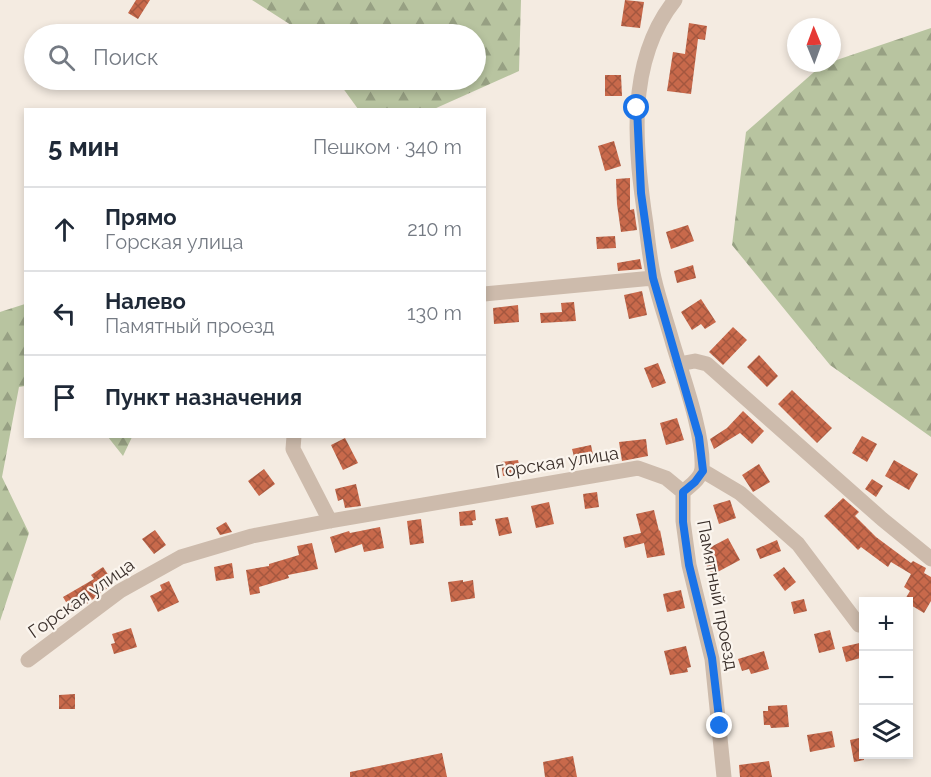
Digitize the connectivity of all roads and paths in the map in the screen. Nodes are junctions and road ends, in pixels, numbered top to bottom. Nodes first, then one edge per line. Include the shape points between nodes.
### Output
1 (675, 0) edge
2 (653, 278) junction
3 (486, 294) edge
4 (679, 364) junction
5 (294, 438) edge
6 (703, 471) junction
7 (683, 492) junction
8 (330, 521) junction
9 (931, 559) edge
10 (859, 624) edge
11 (28, 660) dead end
12 (724, 777) edge

1 - 2 street via 652,39 637,108 641,193
2 - 3 street
2 - 4 street
4 - 6 street via 699,437
4 - 9 street via 707,364
5 - 8 street via 293,448
6 - 7 street
6 - 10 street via 740,493 798,544
7 - 8 street, Горская улица via 666,478 638,468
7 - 12 street, Памятный проезд via 689,565 712,658
8 - 11 street, Горская улица via 252,536 182,557 120,591

